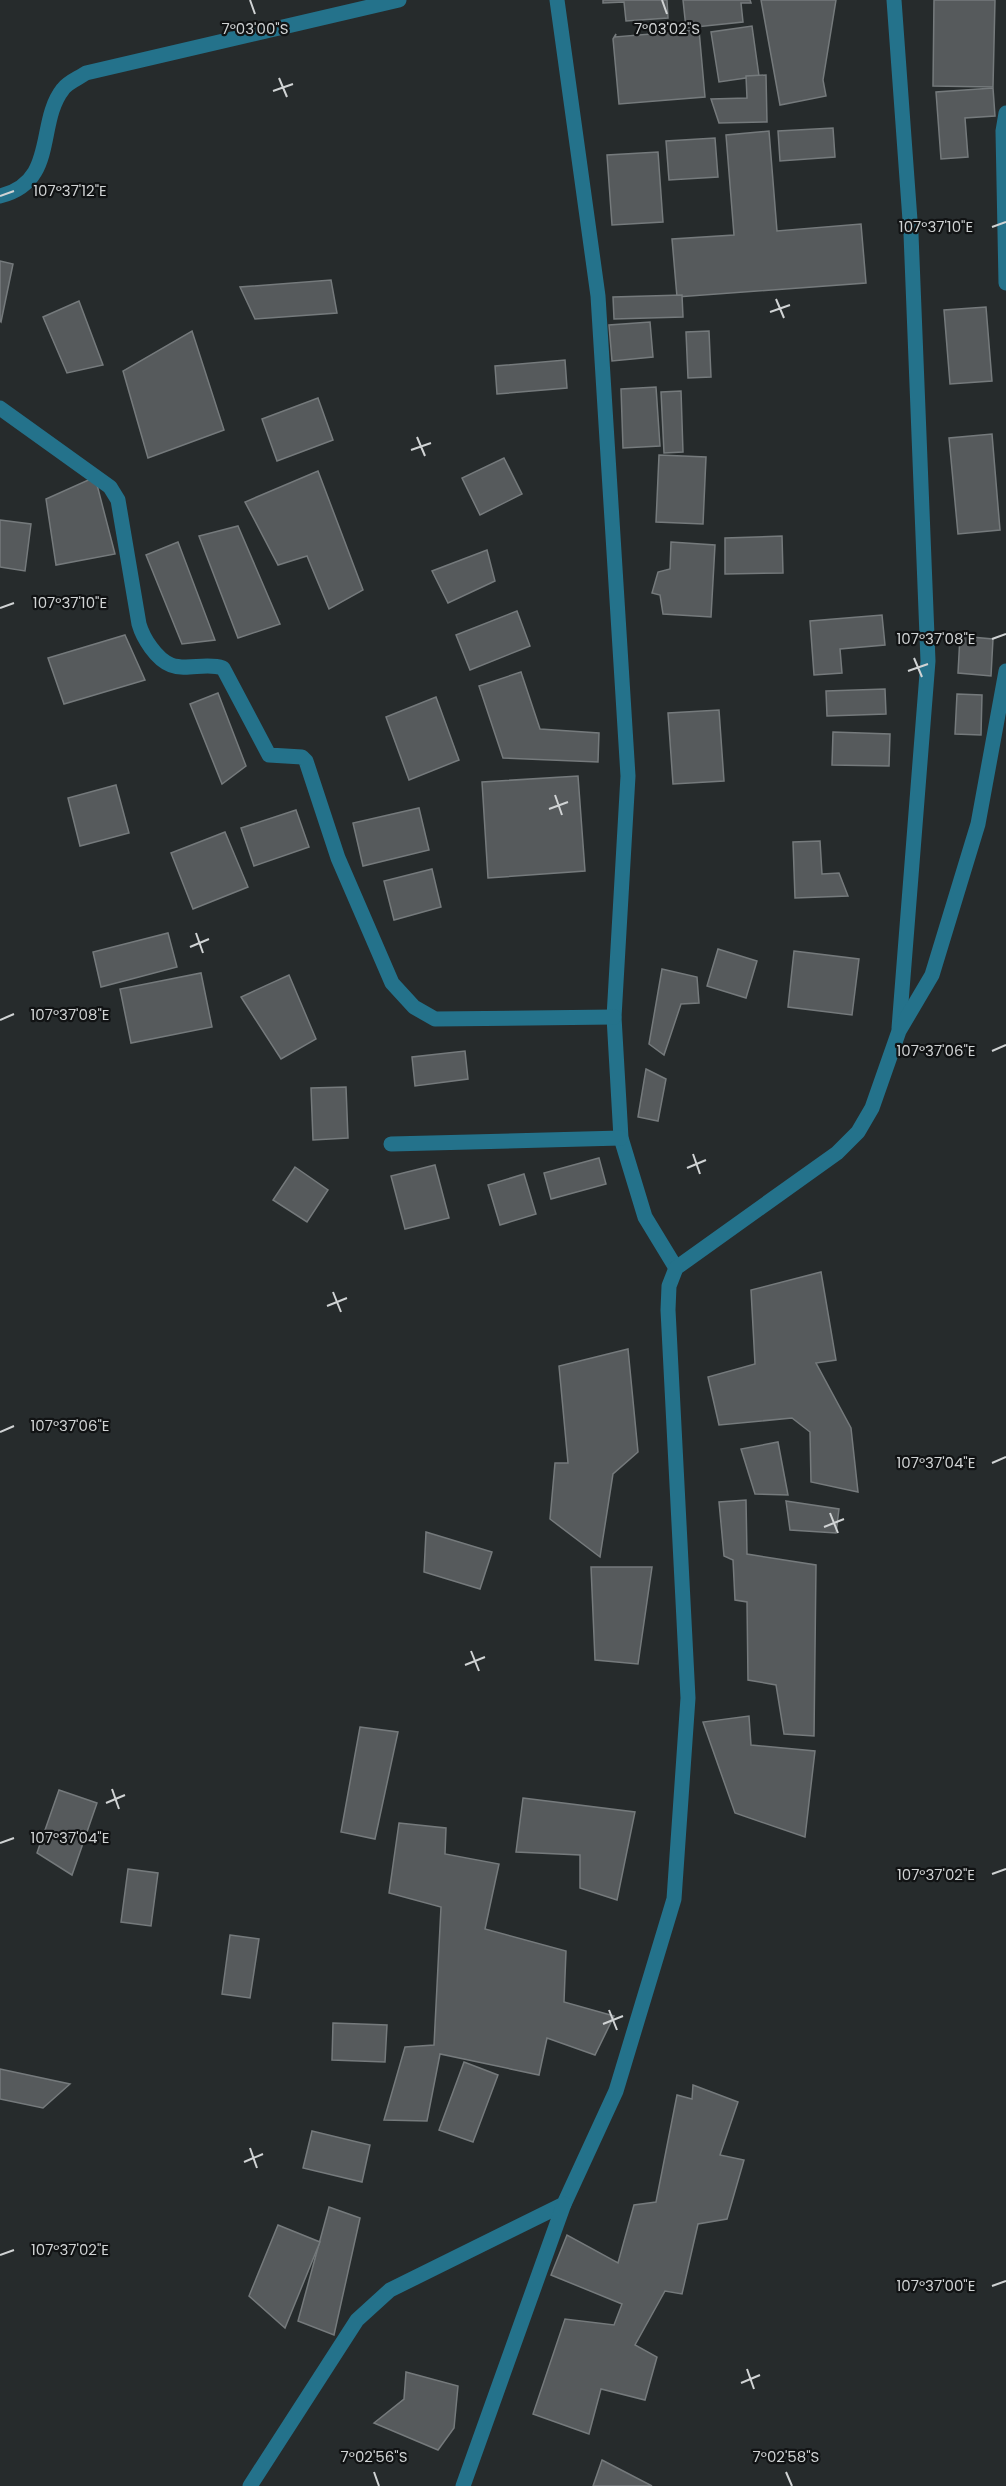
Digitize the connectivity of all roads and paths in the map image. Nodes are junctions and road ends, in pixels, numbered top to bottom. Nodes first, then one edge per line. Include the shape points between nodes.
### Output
1 (399, 0) edge
2 (557, 0) edge
3 (894, 0) edge
4 (1006, 114) edge
5 (0, 196) edge
6 (1006, 283) edge
7 (0, 408) edge
8 (1006, 671) edge
9 (614, 1017) junction
10 (899, 1031) junction
11 (621, 1138) junction
12 (391, 1144) dead end
13 (675, 1268) junction
14 (564, 2204) junction
15 (250, 2486) edge
16 (463, 2486) edge

1 - 5 street via 86,73 63,89 32,178
2 - 9 street via 598,296 628,776
3 - 10 street via 911,234 928,661
4 - 6 street
7 - 9 street via 110,487 118,500 139,624 143,636 161,658 172,665 213,664 224,669 269,755 302,757 306,761 338,858 379,952 393,983 414,1007 435,1019
8 - 10 street via 978,824 932,975
9 - 11 street
10 - 13 street via 872,1108 858,1131 837,1153
11 - 12 street
11 - 13 street via 645,1217
13 - 14 street via 668,1310 688,1698 674,1899 616,2091
14 - 15 street via 390,2290 357,2320
14 - 16 street

